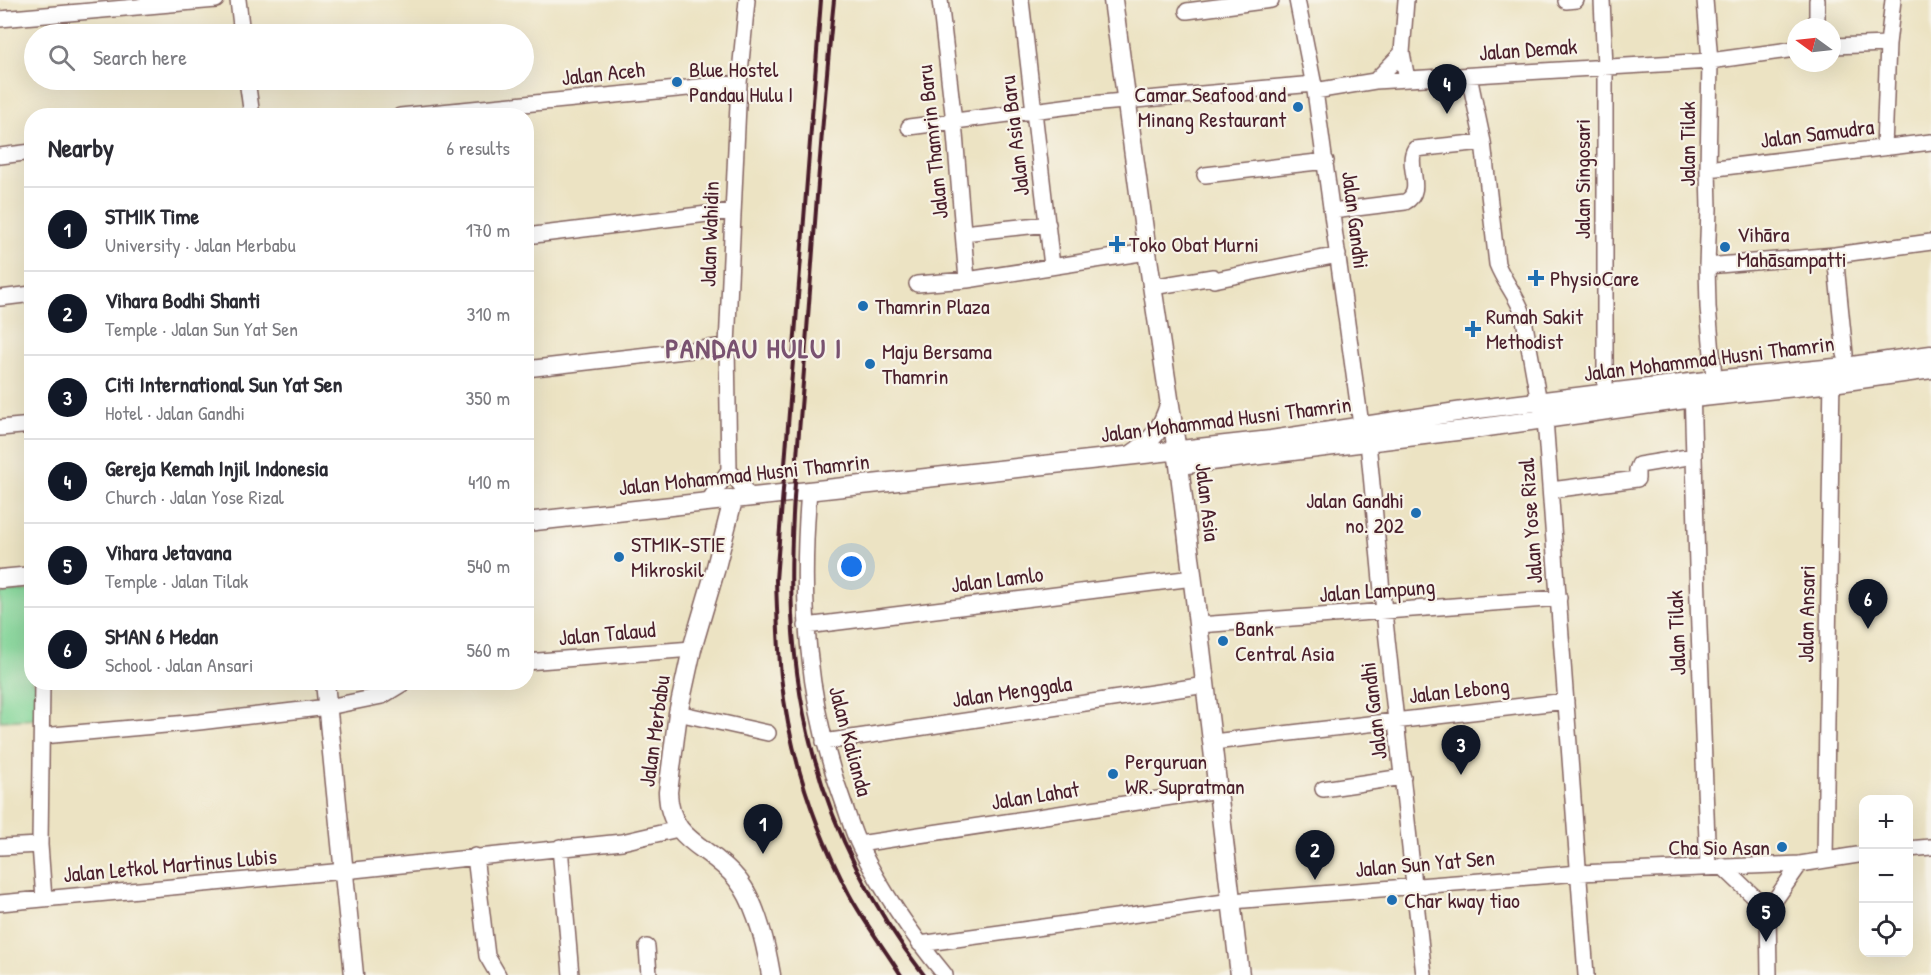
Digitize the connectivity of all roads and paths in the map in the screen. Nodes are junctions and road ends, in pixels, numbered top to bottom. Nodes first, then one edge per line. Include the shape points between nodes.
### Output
1 (216, 0) edge
2 (238, 0) edge
3 (747, 0) edge
4 (940, 0) edge
5 (1021, 0) edge
6 (1113, 0) edge
7 (1271, 0) edge
8 (1297, 0) edge
9 (1406, 0) edge
10 (1602, 0) edge
11 (1705, 0) edge
12 (1817, 0) edge
13 (1893, 0) edge
14 (1187, 11) dead end
15 (1817, 18) edge
16 (0, 20) edge
17 (241, 24) edge
18 (1888, 44) junction
19 (1841, 46) edge
20 (1787, 50) edge
21 (1402, 52) junction
22 (1710, 61) junction
23 (1605, 67) junction
24 (1469, 75) junction
25 (1407, 79) junction
26 (1375, 81) junction
27 (739, 82) junction
28 (1315, 88) junction
29 (249, 90) edge
30 (1126, 100) junction
31 (251, 108) edge
32 (480, 108) edge
33 (1034, 111) junction
34 (954, 122) junction
35 (909, 127) dead end
36 (1483, 142) junction
37 (1931, 142) edge
38 (1884, 147) junction
39 (24, 153) edge
40 (0, 156) edge
41 (1326, 161) junction
42 (1708, 169) junction
43 (1205, 175) dead end
44 (732, 211) junction
45 (1332, 212) junction
46 (1048, 224) junction
47 (963, 233) junction
48 (534, 235) edge
49 (1931, 242) edge
50 (1147, 252) junction
51 (1338, 255) junction
52 (1835, 255) junction
53 (1052, 266) junction
54 (1707, 266) junction
55 (968, 280) junction
56 (917, 284) dead end
57 (1152, 287) junction
58 (24, 295) edge
59 (0, 298) edge
60 (727, 346) junction
61 (1845, 354) dead end
62 (1931, 355) edge
63 (534, 368) edge
64 (1931, 369) edge
65 (1832, 376) junction
66 (1715, 388) junction
67 (1692, 390) junction
68 (1605, 395) junction
69 (1170, 404) junction
70 (1470, 410) junction
71 (1542, 410) junction
72 (24, 426) edge
73 (0, 428) edge
74 (1473, 429) junction
75 (1365, 434) junction
76 (1129, 456) junction
77 (1694, 456) junction
78 (1178, 458) junction
79 (729, 470) junction
80 (1551, 490) junction
81 (809, 491) junction
82 (742, 499) junction
83 (708, 502) junction
84 (534, 521) edge
85 (24, 577) edge
86 (1193, 578) junction
87 (0, 579) edge
88 (1558, 598) junction
89 (1384, 612) junction
90 (1199, 625) junction
91 (806, 626) junction
92 (692, 649) junction
93 (534, 661) edge
94 (1206, 685) junction
95 (42, 690) edge
96 (326, 690) edge
97 (392, 690) edge
98 (1566, 701) junction
99 (328, 707) junction
100 (678, 713) junction
101 (1396, 720) junction
102 (768, 733) dead end
103 (42, 736) junction
104 (824, 742) junction
105 (1213, 742) junction
106 (1403, 777) junction
107 (1323, 789) dead end
108 (1218, 790) junction
109 (678, 829) junction
110 (40, 844) junction
111 (859, 844) junction
112 (0, 847) edge
113 (560, 847) junction
114 (1931, 848) edge
115 (1913, 849) edge
116 (1859, 855) edge
117 (476, 856) junction
118 (1826, 859) junction
119 (1800, 864) junction
120 (1715, 866) junction
121 (344, 871) junction
122 (1579, 873) junction
123 (1416, 887) junction
124 (44, 899) junction
125 (1232, 901) junction
126 (0, 903) edge
127 (1768, 910) junction
128 (920, 944) junction
129 (647, 947) dead end
130 (354, 975) edge
131 (498, 975) edge
132 (571, 975) edge
133 (649, 975) edge
134 (771, 975) edge
135 (945, 975) edge
136 (1240, 975) edge
137 (1424, 975) edge
138 (1587, 975) edge
139 (1769, 975) edge

1 - 16 street
2 - 17 street
3 - 27 street, Jalan Wahidin
4 - 34 street, Jalan Thamrin Baru
5 - 33 street, Jalan Asia Baru
6 - 30 main road, Jalan Asia
7 - 14 street
8 - 28 street, Jalan Gandhi
9 - 21 street
10 - 23 street, Jalan Singosari
11 - 22 street, Jalan Tilak
12 - 15 street
13 - 18 street
18 - 19 street
18 - 38 street
20 - 22 street, Jalan Demak
21 - 25 street
21 - 26 street
22 - 23 street, Jalan Demak
22 - 42 street, Jalan Tilak
23 - 24 street, Jalan Demak
23 - 68 street, Jalan Singosari
24 - 25 street, Jalan Demak
24 - 36 street, Jalan Yose Rizal
25 - 26 street, Jalan Demak
26 - 28 street, Jalan Demak
27 - 32 street, Jalan Aceh
27 - 44 street, Jalan Wahidin
28 - 30 street, Jalan Demak
28 - 41 street, Jalan Gandhi
29 - 31 street
30 - 33 street, Jalan Demak
30 - 50 main road, Jalan Asia
33 - 34 street, Jalan Demak
33 - 46 street, Jalan Asia Baru
34 - 35 street, Jalan Demak
34 - 47 street, Jalan Thamrin Baru
36 - 45 street via 1415,149 1411,156 1414,191 1409,200
36 - 71 street, Jalan Yose Rizal via 1497,264 1523,314
37 - 38 street, Jalan Samudra
38 - 42 street, Jalan Samudra
39 - 40 street
41 - 43 street
41 - 45 street, Jalan Gandhi
42 - 54 street, Jalan Tilak
44 - 48 street
44 - 60 street, Jalan Wahidin
45 - 51 street, Jalan Gandhi
46 - 47 street
46 - 53 street, Jalan Asia Baru
47 - 55 street, Jalan Thamrin Baru
49 - 52 street
50 - 53 street
50 - 57 main road, Jalan Asia
51 - 57 street via 1214,280 1213,277
51 - 75 street, Jalan Gandhi
52 - 54 street
52 - 61 street
53 - 55 street
54 - 66 street, Jalan Tilak
55 - 56 street
57 - 69 main road, Jalan Asia
58 - 59 street
60 - 63 street
60 - 79 street, Jalan Wahidin
62 - 65 main road, Jalan Mohammad Husni Thamrin
64 - 65 main road, Jalan Mohammad Husni Thamrin
65 - 66 main road, Jalan Mohammad Husni Thamrin
65 - 118 street, Jalan Ansari
66 - 67 main road, Jalan Mohammad Husni Thamrin
67 - 68 main road, Jalan Mohammad Husni Thamrin
67 - 71 main road, Jalan Mohammad Husni Thamrin
67 - 77 street, Jalan Tilak
68 - 71 main road, Jalan Mohammad Husni Thamrin
69 - 76 main road via 1154,438
69 - 78 main road, Jalan Asia
70 - 71 main road, Jalan Mohammad Husni Thamrin
70 - 74 main road
70 - 75 main road, Jalan Mohammad Husni Thamrin
71 - 74 main road, Jalan Mohammad Husni Thamrin
71 - 80 street, Jalan Yose Rizal
72 - 73 street
74 - 75 main road, Jalan Mohammad Husni Thamrin
75 - 78 main road, Jalan Mohammad Husni Thamrin
75 - 89 street, Jalan Gandhi via 1376,508
76 - 78 main road, Jalan Mohammad Husni Thamrin
76 - 81 main road, Jalan Mohammad Husni Thamrin
77 - 80 street via 1639,465 1637,479
77 - 120 street, Jalan Tilak
78 - 86 main road, Jalan Asia
79 - 82 street
79 - 83 street
80 - 88 street, Jalan Yose Rizal
81 - 82 main road, Jalan Mohammad Husni Thamrin
81 - 91 street, Jalan Kalianda via 804,546
82 - 83 main road, Jalan Mohammad Husni Thamrin
82 - 92 main road, Jalan Merbabu
83 - 84 main road, Jalan Mohammad Husni Thamrin
85 - 87 main road
86 - 90 main road, Jalan Asia
86 - 91 street, Jalan Lamlo
88 - 89 street, Jalan Lampung
88 - 98 street, Jalan Yose Rizal
89 - 90 street, Jalan Lampung
89 - 101 street, Jalan Gandhi
90 - 94 main road, Jalan Asia
91 - 104 street, Jalan Kalianda
92 - 93 street, Jalan Talaud
92 - 100 main road, Jalan Merbabu
94 - 104 street, Jalan Menggala
94 - 105 main road, Jalan Asia
95 - 103 street
96 - 99 main road
97 - 99 street via 382,696
98 - 101 street, Jalan Lebong
98 - 122 street, Jalan Yose Rizal
99 - 103 street
99 - 121 main road
100 - 102 street
100 - 109 main road, Jalan Merbabu via 668,792
101 - 105 street, Jalan Lebong
101 - 106 street, Jalan Gandhi
103 - 110 street
104 - 111 street, Jalan Kalianda
105 - 108 main road, Jalan Asia
106 - 107 street
106 - 123 street, Jalan Gandhi
108 - 111 street, Jalan Lahat
108 - 125 main road, Jalan Asia
109 - 113 street, Jalan Letkol Martinus Lubis via 622,842
109 - 134 main road via 718,860 742,885 758,920
110 - 112 street
110 - 124 street
111 - 128 street, Jalan Kalianda via 884,892
113 - 117 street, Jalan Letkol Martinus Lubis
113 - 132 street
114 - 115 street
116 - 118 street, Jalan Sun Yat Sen
117 - 121 street, Jalan Letkol Martinus Lubis
117 - 131 street via 487,956
118 - 119 street, Jalan Sun Yat Sen
119 - 120 street, Jalan Sun Yat Sen
119 - 127 street
120 - 122 street, Jalan Sun Yat Sen
120 - 127 street
121 - 124 street, Jalan Letkol Martinus Lubis
121 - 130 main road
122 - 123 street, Jalan Sun Yat Sen
122 - 138 street, Jalan Yose Rizal
123 - 125 street, Jalan Sun Yat Sen
123 - 137 street, Jalan Gandhi
124 - 126 street, Jalan Letkol Martinus Lubis
125 - 128 street, Jalan Sun Yat Sen
125 - 136 main road, Jalan Asia
127 - 139 street
128 - 135 street, Jalan Kalianda
129 - 133 street

